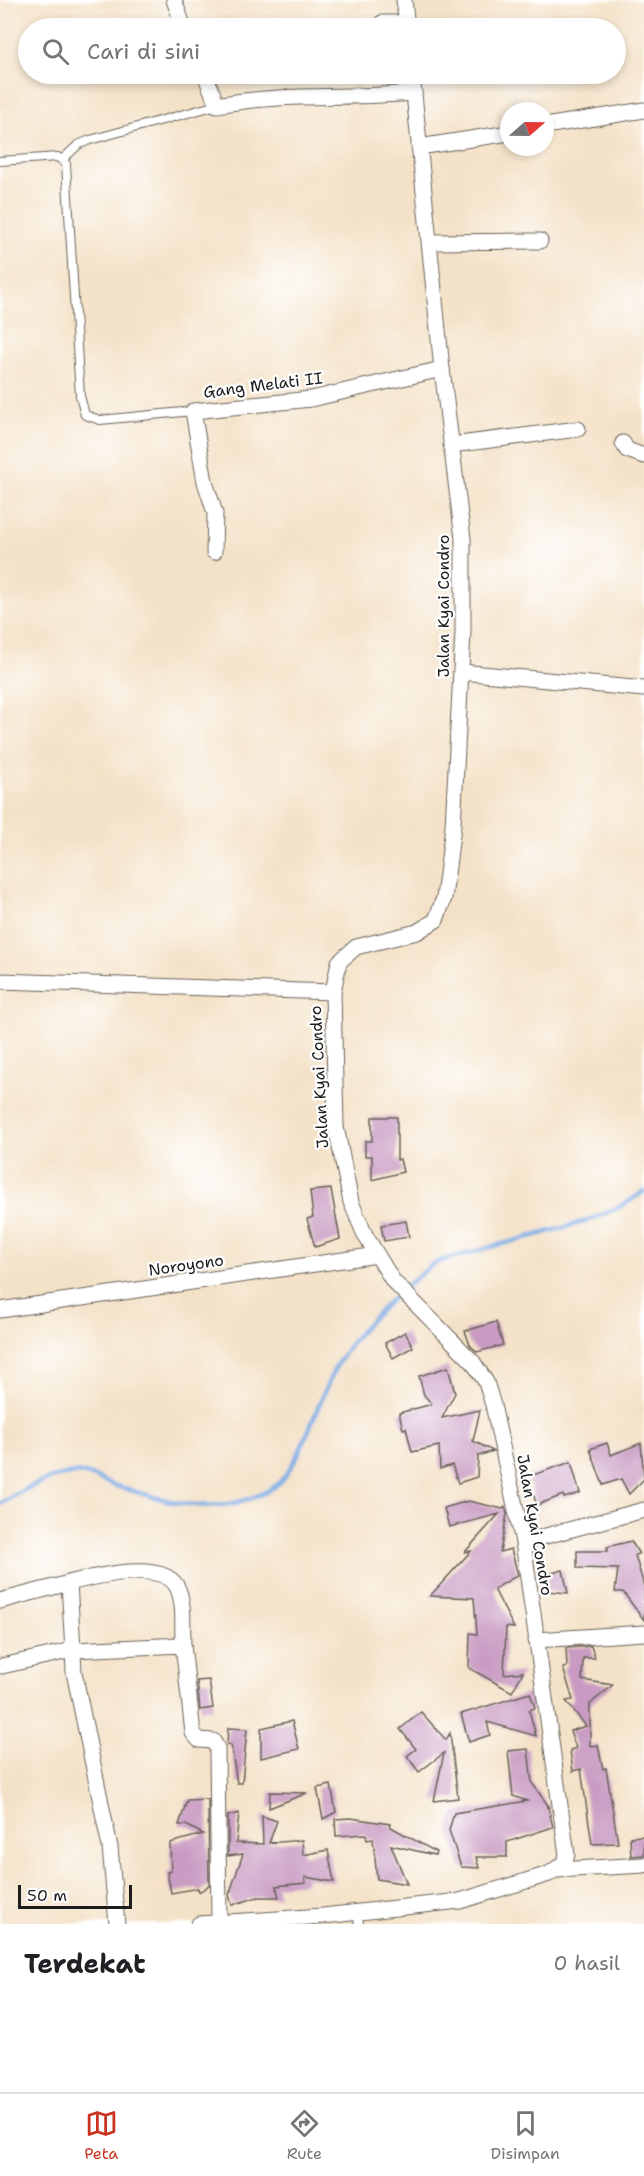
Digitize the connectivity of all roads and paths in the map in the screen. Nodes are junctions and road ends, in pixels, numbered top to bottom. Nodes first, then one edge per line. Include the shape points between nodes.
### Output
1 (174, 0) edge
2 (404, 0) edge
3 (180, 18) edge
4 (406, 18) edge
5 (208, 84) edge
6 (413, 84) edge
7 (414, 93) junction
8 (217, 105) junction
9 (644, 110) edge
10 (554, 125) edge
11 (500, 134) edge
12 (419, 147) junction
13 (63, 159) junction
14 (0, 161) edge
15 (540, 241) dead end
16 (430, 242) junction
17 (442, 369) junction
18 (193, 411) junction
19 (578, 429) dead end
20 (623, 443) dead end
21 (451, 445) junction
22 (644, 456) edge
23 (214, 552) dead end
24 (461, 672) junction
25 (644, 689) edge
26 (0, 981) edge
27 (333, 992) junction
28 (377, 1255) junction
29 (0, 1310) edge
30 (644, 1510) edge
31 (523, 1542) junction
32 (69, 1583) junction
33 (0, 1602) edge
34 (644, 1633) edge
35 (536, 1640) junction
36 (183, 1645) junction
37 (73, 1650) junction
38 (2, 1666) dead end
39 (644, 1865) edge
40 (557, 1870) junction
41 (358, 1918) edge
42 (219, 1922) junction
43 (250, 1922) edge
44 (117, 1924) edge
45 (199, 1924) edge

1 - 3 street
2 - 4 street
5 - 8 street
6 - 7 street, Jalan Kyai Condro
7 - 8 street via 362,98 281,96
7 - 12 street, Jalan Kyai Condro
8 - 13 lane via 90,140
9 - 10 street
11 - 12 street
12 - 16 street, Jalan Kyai Condro
13 - 14 lane
13 - 18 lane via 68,171 81,407 85,415 100,420
15 - 16 street
16 - 17 street, Jalan Kyai Condro
17 - 18 street, Gang Melati II via 311,399
17 - 21 street, Jalan Kyai Condro
18 - 23 street, Gang Melati II via 214,513
19 - 21 street
20 - 22 street via 627,450
21 - 24 street, Jalan Kyai Condro via 463,539
24 - 25 street
24 - 27 street, Jalan Kyai Condro via 453,826 439,915 424,930 370,942 350,951 339,962
26 - 27 street
27 - 28 street, Jalan Kyai Condro via 336,1126 341,1161 351,1202
28 - 29 street, Noroyono
28 - 31 street, Jalan Kyai Condro via 393,1281 454,1341 486,1382
30 - 31 street
31 - 35 street, Jalan Kyai Condro
32 - 33 street
32 - 36 street via 124,1572 170,1579 181,1596
32 - 37 street
34 - 35 street
35 - 40 street, Jalan Kyai Condro via 567,1855
36 - 37 street
36 - 42 street via 193,1733 199,1740 213,1741 217,1748
37 - 38 street
37 - 44 street via 74,1672 111,1856
39 - 40 street
40 - 41 street via 460,1902
41 - 43 street
42 - 43 street
42 - 45 street

